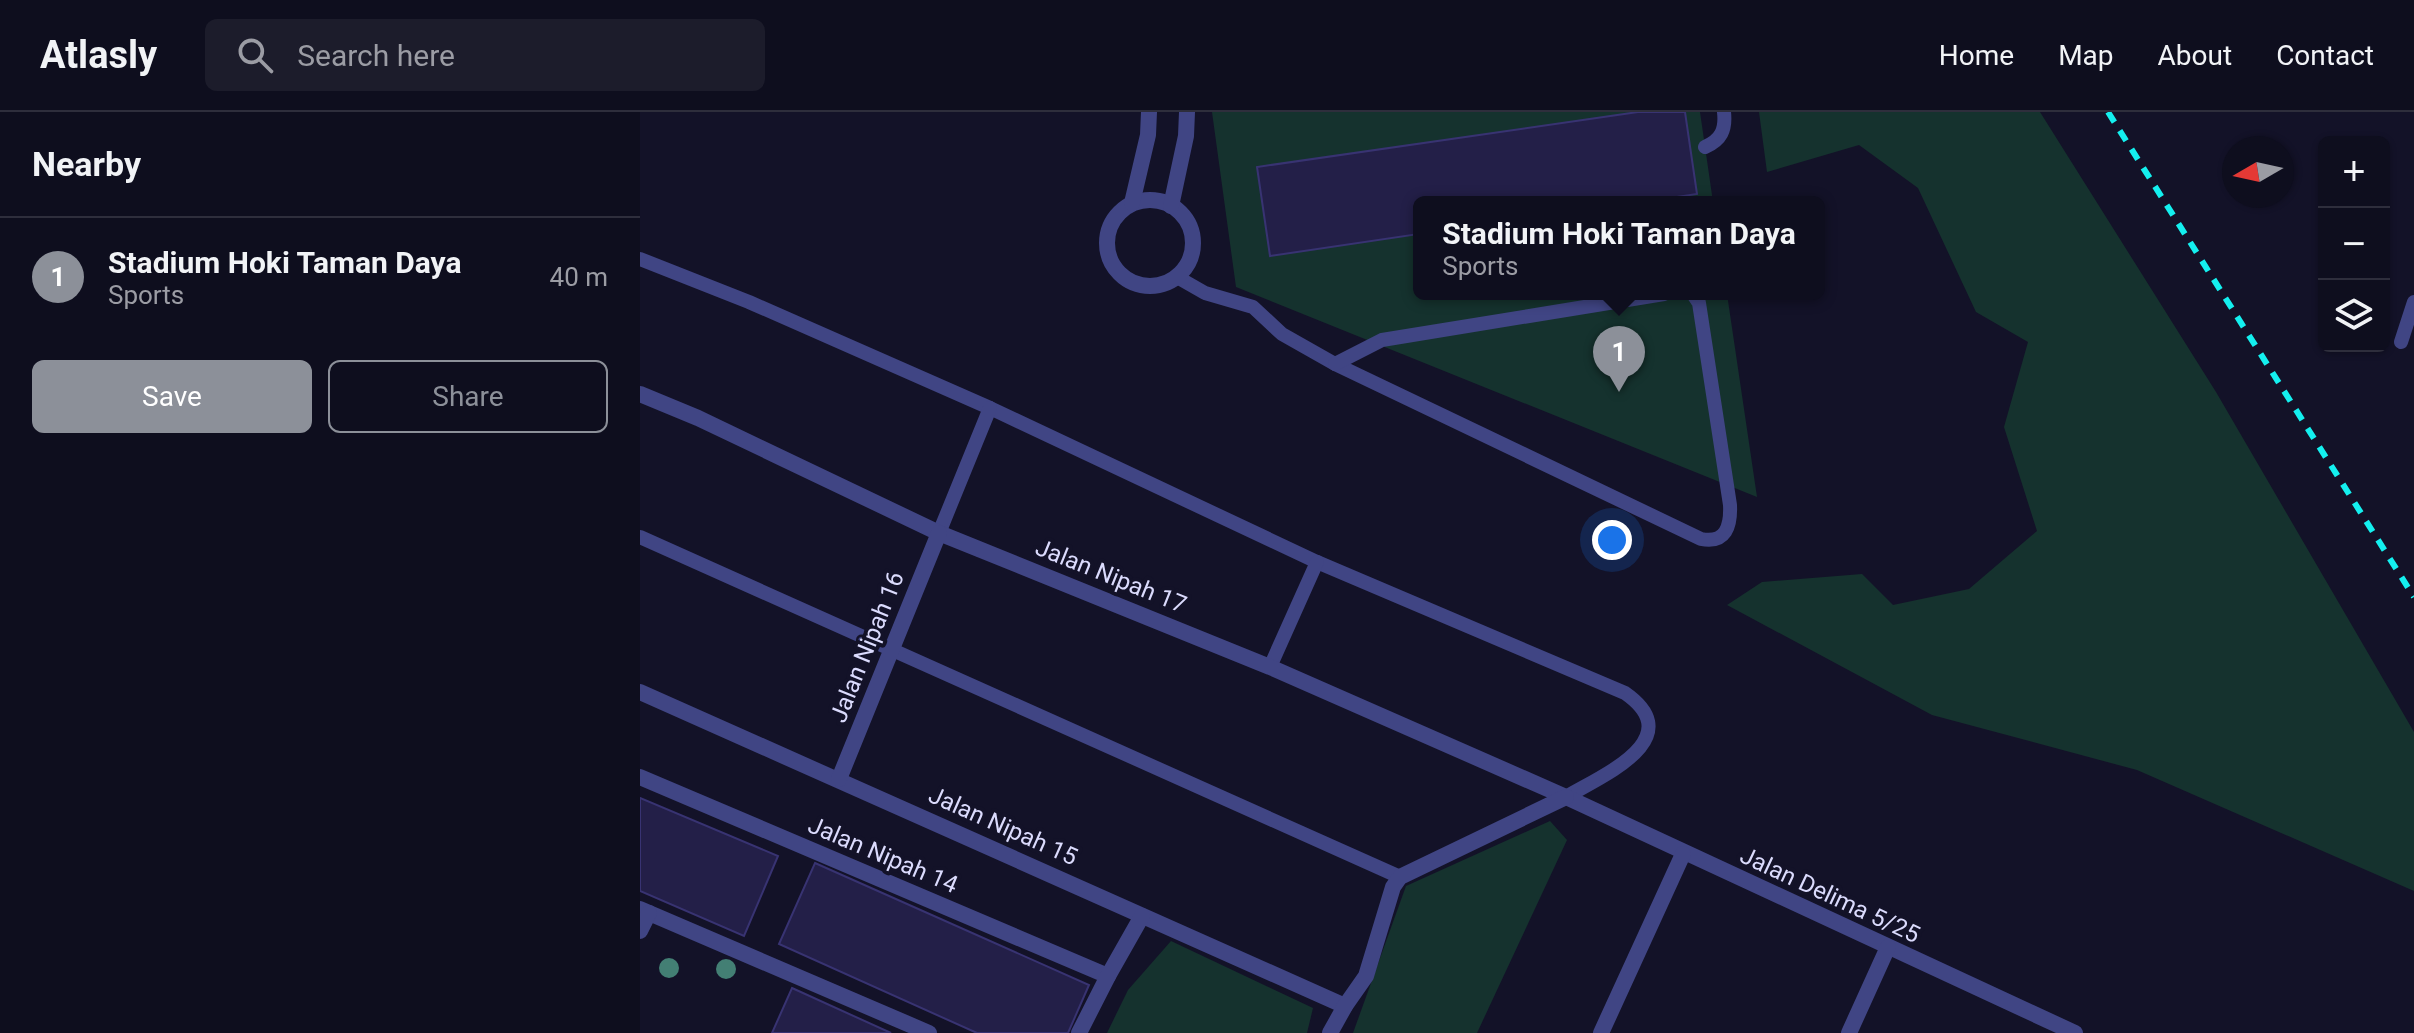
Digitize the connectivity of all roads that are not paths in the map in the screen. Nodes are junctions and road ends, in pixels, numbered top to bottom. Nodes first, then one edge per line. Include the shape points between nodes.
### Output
1 (1149, 112) edge
2 (1187, 112) edge
3 (1724, 112) edge
4 (1705, 147) dead end
5 (1132, 203) junction
6 (1171, 206) junction
7 (640, 259) edge
8 (1177, 277) junction
9 (1627, 300) edge
10 (1697, 300) edge
11 (2414, 302) edge
12 (2401, 342) dead end
13 (1335, 364) junction
14 (640, 394) edge
15 (990, 408) junction
16 (939, 533) junction
17 (640, 537) edge
18 (1317, 562) junction
19 (892, 649) junction
20 (1270, 667) junction
21 (640, 692) edge
22 (640, 777) edge
23 (839, 779) junction
24 (1566, 797) junction
25 (1683, 854) junction
26 (1400, 877) junction
27 (644, 911) edge
28 (1142, 916) junction
29 (640, 931) edge
30 (1888, 947) junction
31 (1108, 976) junction
32 (1345, 1006) junction
33 (929, 1033) edge
34 (1079, 1033) edge
35 (1330, 1033) edge
36 (1601, 1033) edge
37 (1849, 1033) edge
38 (2075, 1033) edge

1 - 5 street
2 - 6 street
3 - 4 lane via 1721,137
5 - 6 street via 1152,200
5 - 8 street via 1110,225 1107,246 1113,265 1127,280 1147,286
6 - 8 street via 1186,220 1192,240 1189,260
7 - 15 lane
8 - 13 lane via 1205,293 1253,307 1282,334
9 - 13 lane via 1382,340
10 - 13 lane via 1730,505 1729,529 1712,541
11 - 12 lane
14 - 16 street, Jalan Nipah 17
15 - 16 lane
15 - 18 lane
16 - 19 street, Jalan Nipah 16
16 - 20 street, Jalan Nipah 17
17 - 19 lane
18 - 20 lane
18 - 24 lane via 1638,702 1648,732 1642,749
19 - 23 street, Jalan Nipah 16
19 - 26 lane
20 - 24 street, Jalan Nipah 17
21 - 23 street, Jalan Nipah 15
22 - 31 street, Jalan Nipah 14
23 - 28 street, Jalan Nipah 15
24 - 25 street, Jalan Delima 5/25
24 - 26 street
25 - 30 street, Jalan Delima 5/25
25 - 36 street
26 - 32 street via 1366,976
27 - 29 street
27 - 33 street
28 - 31 street
28 - 32 street, Jalan Nipah 15
30 - 37 street
30 - 38 street, Jalan Delima 5/25
31 - 34 street
32 - 35 street

